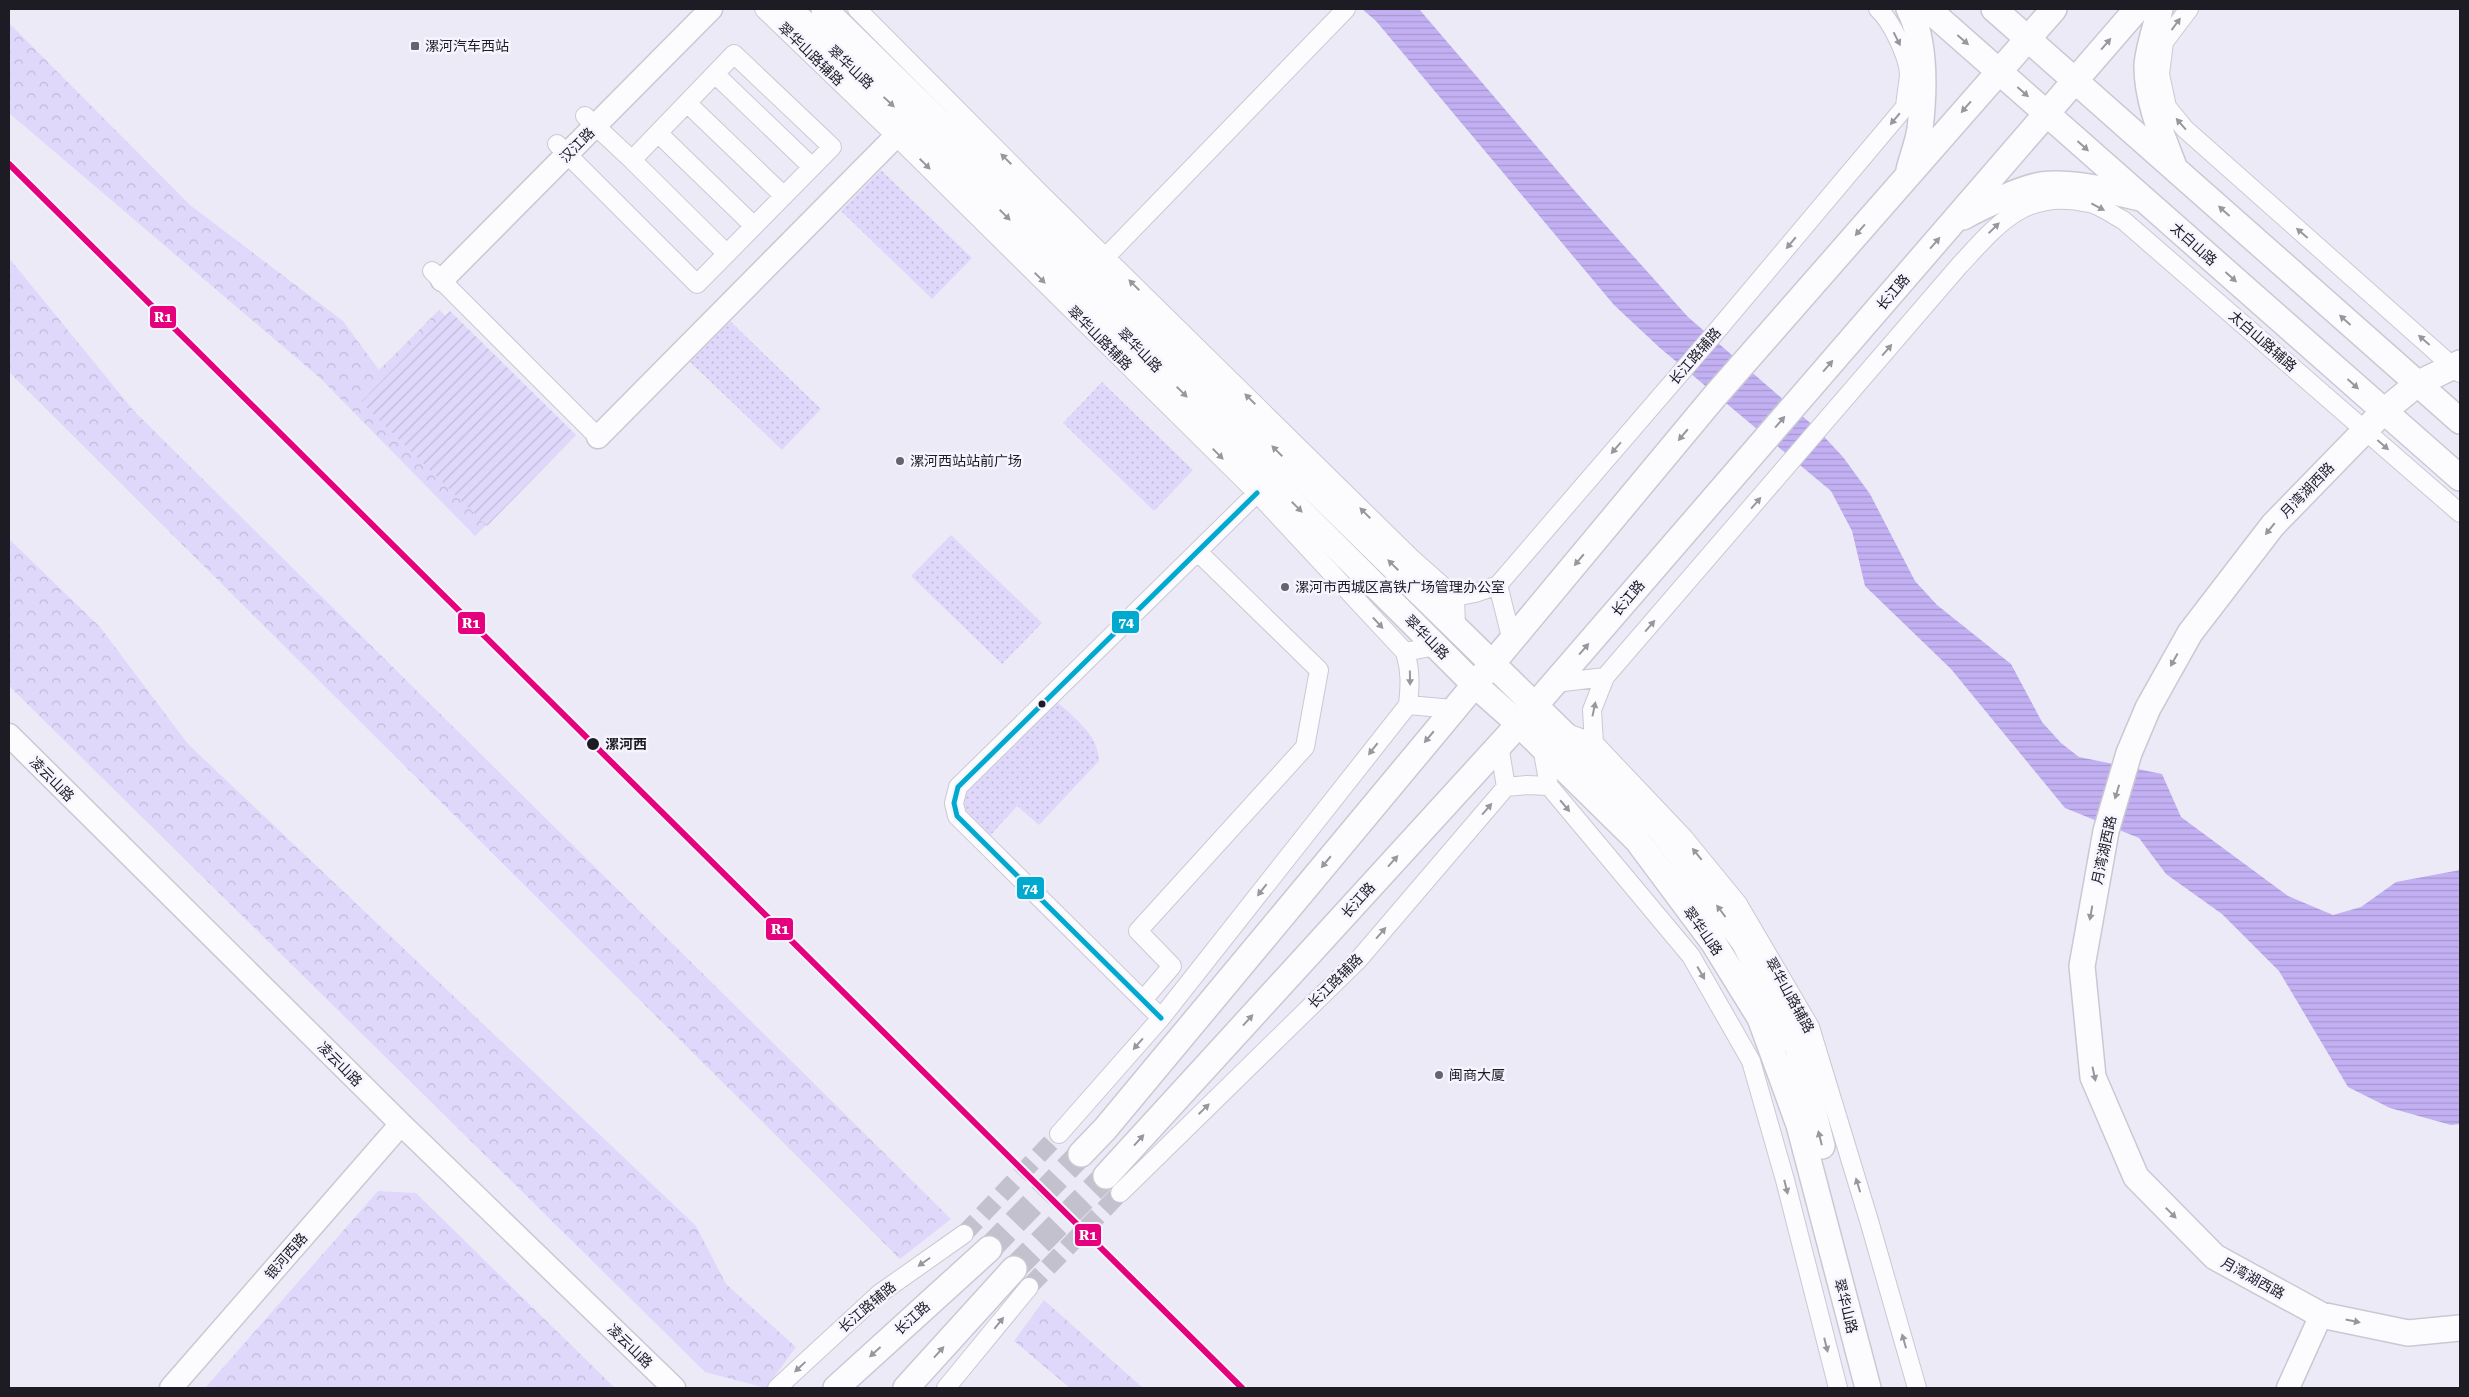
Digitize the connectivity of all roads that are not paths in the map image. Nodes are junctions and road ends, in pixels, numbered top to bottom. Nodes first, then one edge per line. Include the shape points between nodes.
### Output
1 (691, 9) edge
2 (711, 9) edge
3 (764, 9) edge
4 (789, 9) edge
5 (824, 9) edge
6 (856, 9) edge
7 (1346, 9) edge
8 (1878, 9) edge
9 (1909, 9) edge
10 (1928, 9) edge
11 (1994, 9) edge
12 (2054, 9) edge
13 (2137, 9) edge
14 (2160, 9) edge
15 (2188, 9) edge
16 (2028, 38) junction
17 (1998, 70) junction
18 (715, 74) junction
19 (2076, 80) junction
20 (687, 103) junction
21 (2047, 113) junction
22 (591, 121) junction
23 (658, 132) junction
24 (896, 136) junction
25 (562, 149) junction
26 (632, 160) junction
27 (2174, 166) junction
28 (812, 167) junction
29 (1907, 178) junction
30 (784, 196) junction
31 (2144, 199) junction
32 (1954, 221) junction
33 (754, 226) junction
34 (727, 254) junction
35 (1099, 263) junction
36 (437, 275) joint
37 (2458, 367) edge
38 (2417, 384) junction
39 (2383, 412) junction
40 (2460, 421) edge
41 (2366, 430) junction
42 (598, 437) joint
43 (2460, 478) edge
44 (1257, 493) junction
45 (2460, 513) edge
46 (1198, 552) junction
47 (1498, 585) junction
48 (1455, 597) junction
49 (1456, 628) junction
50 (1512, 641) junction
51 (1436, 646) junction
52 (1405, 652) junction
53 (1493, 664) junction
54 (1606, 677) junction
55 (1474, 684) junction
56 (1555, 684) junction
57 (1408, 705) junction
58 (1536, 705) junction
59 (1453, 709) junction
60 (1519, 724) junction
61 (1562, 732) junction
62 (1594, 743) junction
63 (11, 744) edge
64 (1499, 746) junction
65 (1542, 747) junction
66 (1549, 786) junction
67 (1506, 787) junction
68 (1143, 1000) junction
69 (1161, 1018) junction
70 (401, 1124) junction
71 (1059, 1134) tunnel mouth
72 (1081, 1154) tunnel mouth
73 (1113, 1184) joint
74 (964, 1234) tunnel mouth
75 (988, 1249) tunnel mouth
76 (1021, 1278) joint
77 (2321, 1315) junction
78 (2460, 1328) edge
79 (171, 1388) edge
80 (674, 1388) edge
81 (777, 1388) edge
82 (836, 1388) edge
83 (906, 1388) edge
84 (946, 1388) edge
85 (1838, 1388) edge
86 (1868, 1388) edge
87 (1884, 1388) edge
88 (1917, 1388) edge
89 (2288, 1388) edge

1 - 22 street, 汉江路
2 - 22 street, 汉江路
3 - 24 street, 翠华山路辅路
4 -> 51 main road, 翠华山路 via 917,129
5 - 35 main road, 翠华山路
35 -> 6 street
7 - 35 street
8 -> 47 street, 长江路辅路 via 1885,14 1901,46 1909,74 1905,107
9 - 29 main road via 1916,21 1922,85 1920,131
10 -> 17 main road, 太白山路
11 - 16 main road
12 - 16 main road
19 -> 13 main road, 长江路
14 - 27 main road via 2147,64 2148,86
37 -> 15 street via 2185,129 2167,107 2160,74 2164,42
16 - 17 main road
16 - 19 main road
17 -> 21 main road, 太白山路
17 -> 29 main road
18 - 20 street
18 - 28 street
18 - 28 street via 734,54 832,147
19 - 21 main road, 长江路
19 - 27 main road
20 - 23 street
20 - 30 street
21 -> 31 main road, 太白山路
21 - 32 main road, 长江路
22 - 25 street, 汉江路
22 - 26 street
23 - 26 street
23 - 33 street
24 - 42 street
24 -> 44 street, 翠华山路辅路
25 - 34 street via 697,284
25 - 36 street, 汉江路
26 - 34 street
38 -> 27 main road
28 - 30 street
29 -> 50 main road via 1714,397
30 - 33 street
31 - 32 main road via 2098,188 2040,185
31 -> 39 main road, 太白山路
56 -> 32 main road, 长江路
33 - 34 street
48 -> 35 street
49 -> 35 main road, 翠华山路
36 - 42 street
37 - 38 main road, 月湾湖西路
38 - 39 main road, 月湾湖西路
38 - 40 main road
39 - 41 main road, 月湾湖西路
39 - 43 main road, 太白山路
41 -> 45 street, 太白山路辅路
54 -> 41 street, 太白山路辅路 via 1959,266 1996,225 2015,211 2050,200 2090,203 2123,220
41 -> 77 main road, 月湾湖西路 via 2273,525 2190,633 2148,708 2129,753 2106,831 2082,966 2093,1077 2136,1178 2215,1257
44 - 46 street
44 -> 52 street, 翠华山路辅路
46 - 68 street via 1319,670 1305,747 1138,931 1172,966
46 - 68 street via 958,786 954,803 958,816
47 - 48 street
47 - 50 street
48 - 49 street
49 - 53 main road, 翠华山路
50 - 53 main road
51 - 52 street
51 - 55 main road, 翠华山路
52 -> 57 street via 1411,682
53 - 55 main road
53 - 58 main road, 翠华山路
54 - 56 street
62 -> 54 street via 1592,710
55 - 59 main road
55 - 60 main road, 翠华山路
56 - 58 main road, 长江路
57 - 59 street
57 -> 69 street
58 - 60 main road, 长江路
58 - 61 main road, 翠华山路
59 -> 72 main road
60 - 64 main road, 长江路
60 - 65 main road, 翠华山路
61 - 62 street, 翠华山路辅路
87 -> 61 main road, 翠华山路 via 1798,1048 1744,942 1658,826
88 -> 62 street, 翠华山路辅路 via 1810,1027 1738,904 1684,838
63 - 70 street, 凌云山路
64 - 67 street
73 -> 64 main road, 长江路
65 - 66 street
65 - 86 main road, 翠华山路 via 1637,840 1713,942 1760,1018 1799,1125
66 - 67 street
66 -> 85 street via 1691,956 1751,1060
73 -> 67 street, 长江路辅路 via 1359,959
68 - 69 street
69 -> 71 street
70 - 79 street, 银河西路
70 - 80 street, 凌云山路
74 -> 81 street, 长江路辅路 via 879,1294
75 -> 82 main road, 长江路
83 -> 76 main road
84 -> 76 street
77 -> 78 main road, 月湾湖西路 via 2408,1333
77 - 89 street

